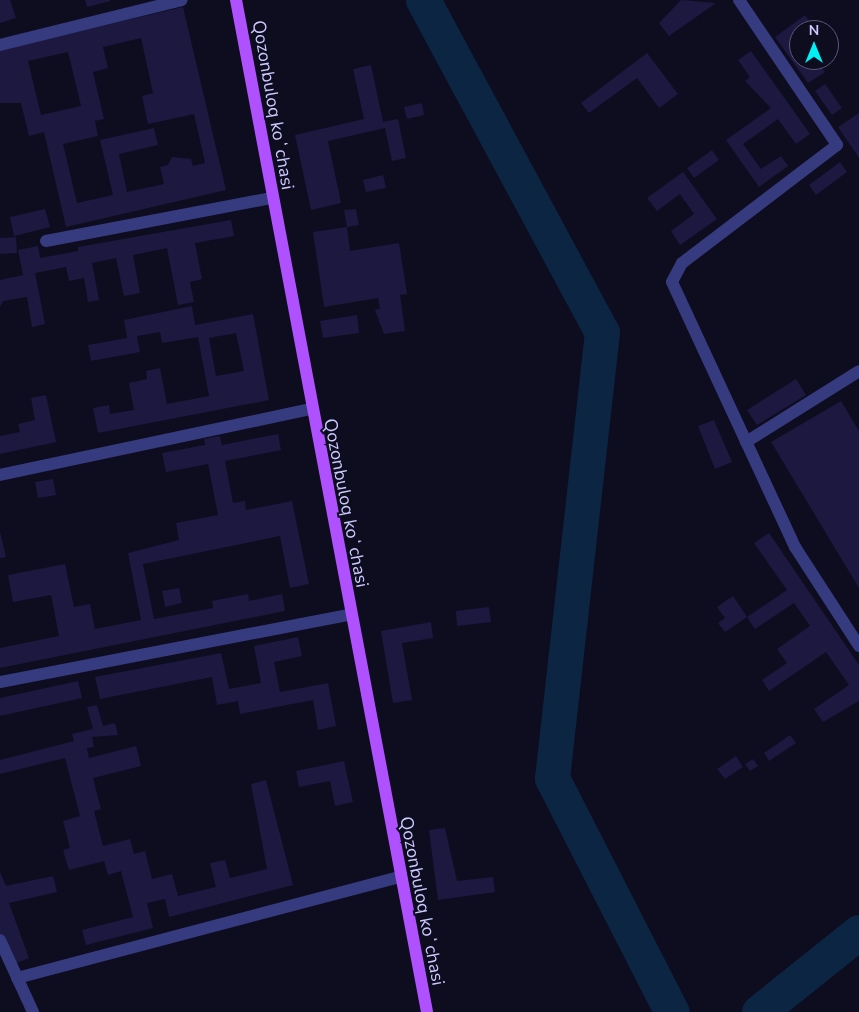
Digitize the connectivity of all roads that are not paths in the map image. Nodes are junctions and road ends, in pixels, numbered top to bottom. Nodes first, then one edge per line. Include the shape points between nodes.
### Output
1 (182, 0) edge
2 (236, 0) edge
3 (739, 0) edge
4 (0, 45) edge
5 (272, 198) junction
6 (46, 241) dead end
7 (859, 370) edge
8 (311, 409) junction
9 (746, 442) junction
10 (0, 475) edge
11 (349, 615) junction
12 (859, 646) edge
13 (0, 682) edge
14 (399, 876) junction
15 (0, 940) edge
16 (17, 978) junction
17 (33, 1012) edge
18 (427, 1012) edge

1 - 4 street
2 - 5 main road, Qozonbuloq koʻchasi
3 - 9 street via 837,146 682,263 673,276 672,282
5 - 6 street
5 - 8 main road, Qozonbuloq koʻchasi
7 - 9 street
8 - 10 street
8 - 11 main road, Qozonbuloq koʻchasi
9 - 12 street via 795,547
11 - 13 street
11 - 14 main road, Qozonbuloq koʻchasi
14 - 16 street
14 - 18 main road, Qozonbuloq koʻchasi
15 - 16 street
16 - 17 street

